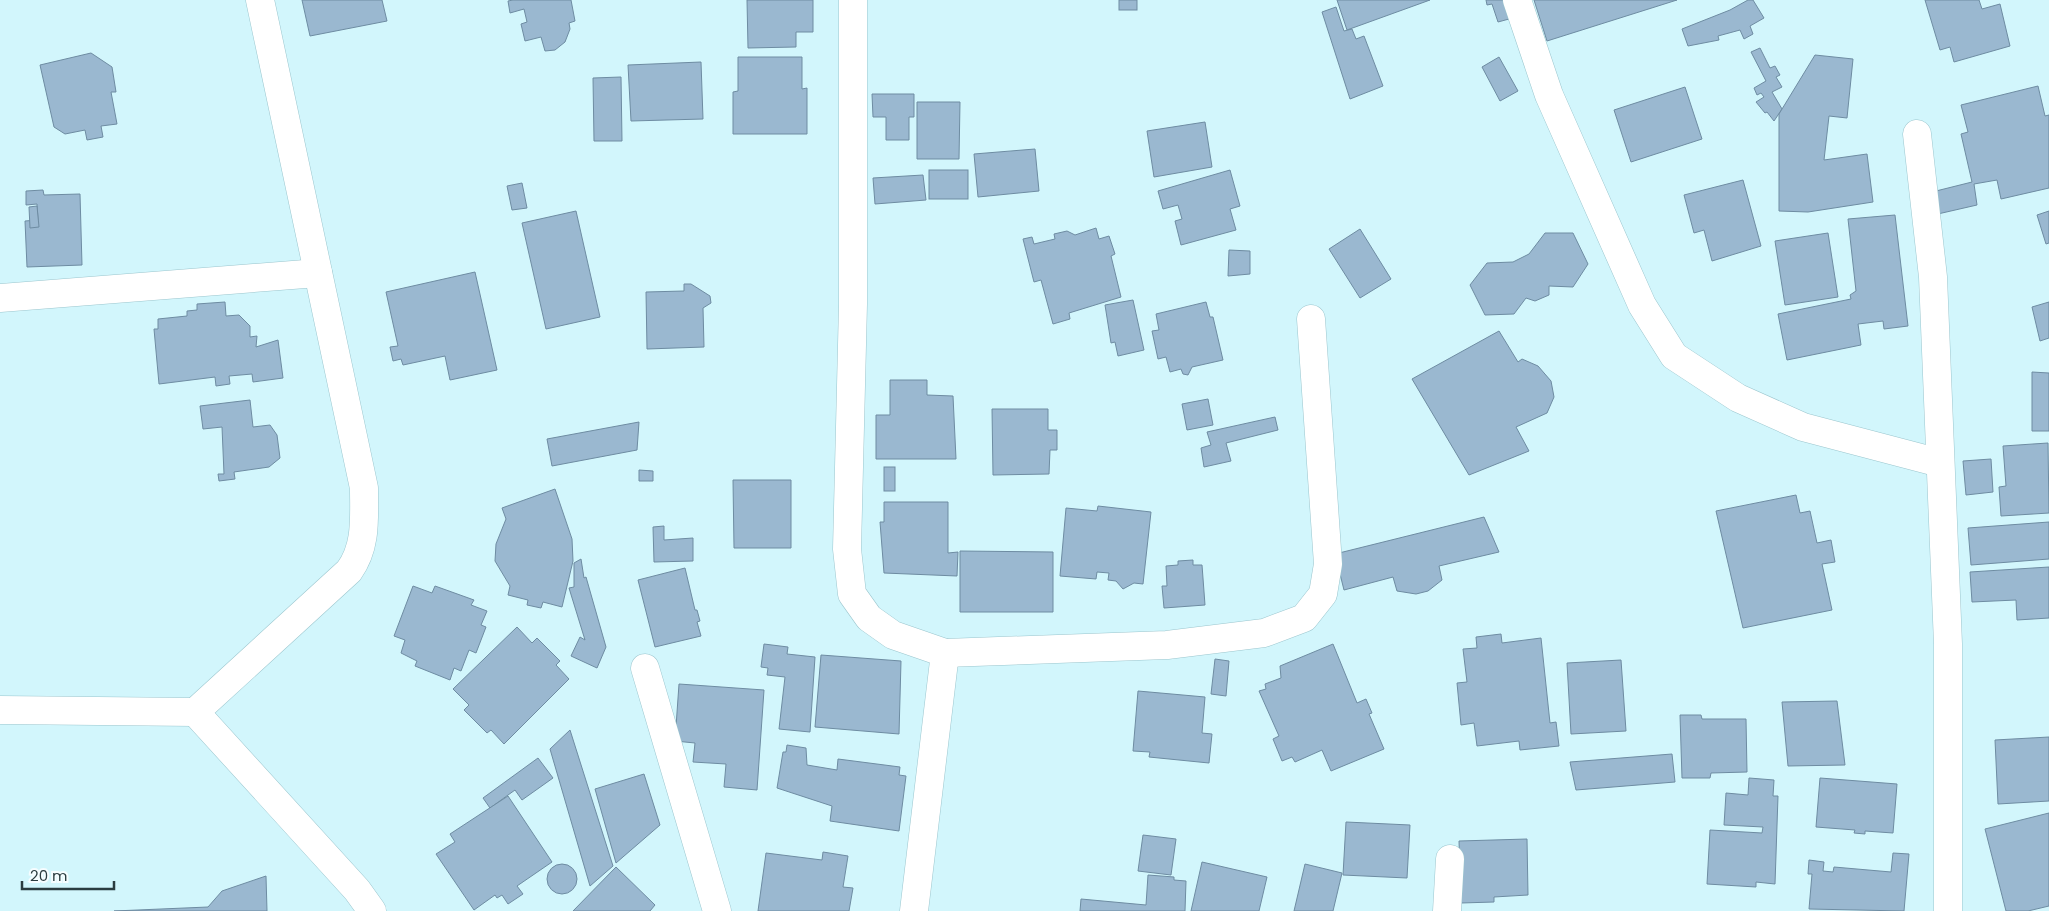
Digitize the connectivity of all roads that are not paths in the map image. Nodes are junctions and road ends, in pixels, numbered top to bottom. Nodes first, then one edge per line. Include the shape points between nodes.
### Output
1 (260, 0) edge
2 (853, 0) edge
3 (1517, 0) edge
4 (1917, 134) dead end
5 (318, 273) junction
6 (0, 298) edge
7 (1311, 319) dead end
8 (1940, 463) junction
9 (945, 653) junction
10 (645, 668) dead end
11 (0, 710) edge
12 (195, 712) junction
13 (1450, 859) dead end
14 (372, 911) edge
15 (717, 911) edge
16 (914, 911) edge
17 (1447, 911) edge
18 (1948, 911) edge

1 - 5 street
2 - 9 street via 847,550 852,594 869,618 893,635
3 - 8 street via 1549,95 1642,305 1674,356 1738,398 1803,427
4 - 8 street via 1933,277
5 - 6 street
5 - 12 street via 364,488 363,542 349,571
7 - 9 street via 1328,564 1324,594 1304,618 1264,633 1167,645
8 - 18 street via 1948,644
9 - 16 street
10 - 15 street
11 - 12 street
12 - 14 street via 357,890
13 - 17 street

